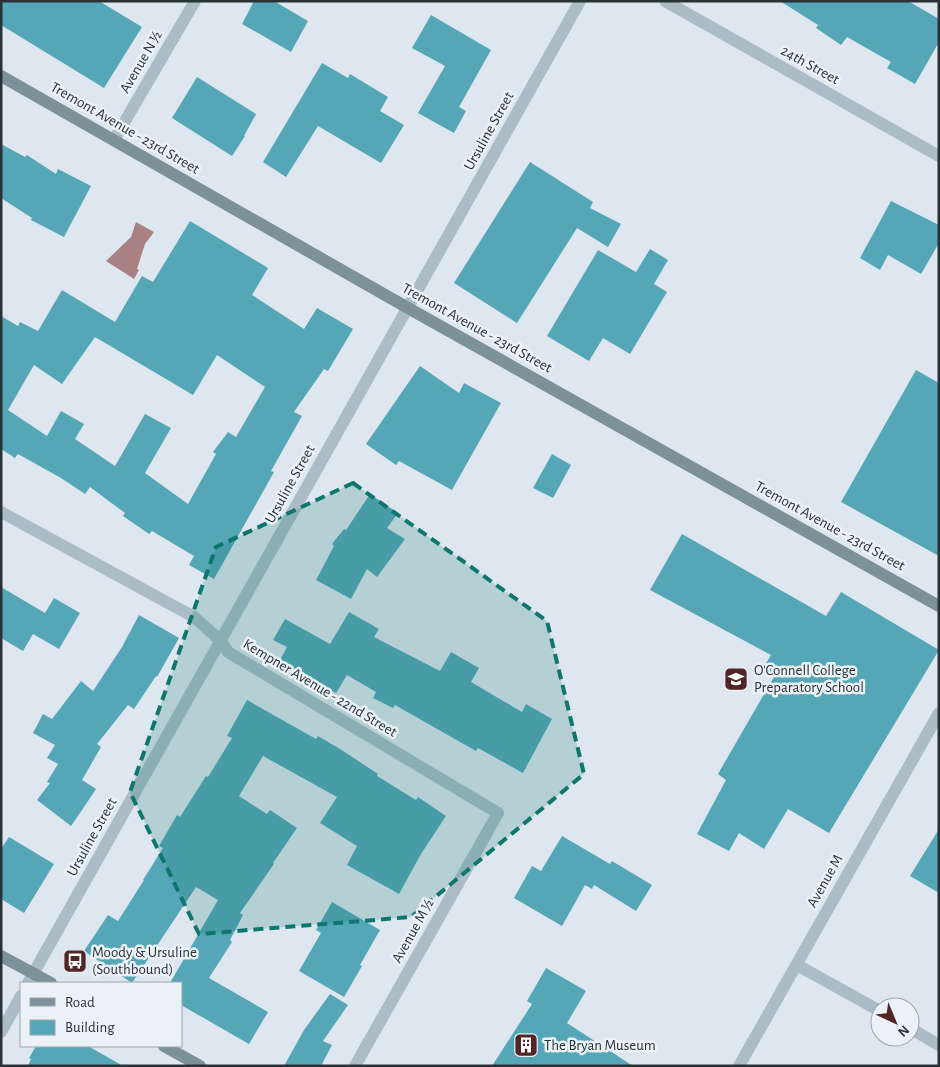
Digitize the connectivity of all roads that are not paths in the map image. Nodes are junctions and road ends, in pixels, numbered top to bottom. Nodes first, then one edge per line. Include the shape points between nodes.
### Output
1 (196, 1) edge
2 (580, 1) edge
3 (665, 1) edge
4 (1, 76) edge
5 (114, 140) junction
6 (939, 156) edge
7 (408, 308) junction
8 (1, 512) edge
9 (939, 606) edge
10 (221, 641) junction
11 (939, 713) edge
12 (498, 813) joint
13 (1, 956) edge
14 (797, 965) junction
15 (31, 978) edge
16 (47, 982) edge
17 (20, 998) edge
18 (870, 1006) edge
19 (1, 1032) edge
20 (920, 1034) edge
21 (939, 1044) edge
22 (166, 1047) edge
23 (200, 1066) edge
24 (355, 1066) edge
25 (739, 1066) edge

1 - 5 street, Avenue N ½
2 - 7 street, Ursuline Street
3 - 6 street, 24th Street
4 - 5 street, Tremont Avenue - 23rd Street
5 - 7 street, Tremont Avenue - 23rd Street
7 - 9 street, Tremont Avenue - 23rd Street
7 - 10 street, Ursuline Street
8 - 10 street, Kempner Avenue - 22nd Street via 194,617
10 - 12 street, Kempner Avenue - 22nd Street via 228,652
10 - 15 street, Ursuline Street
11 - 14 street, Avenue M
12 - 24 street, Avenue M ½
13 - 15 street
14 - 18 street
14 - 25 street, Avenue M
15 - 16 street
17 - 19 street
20 - 21 street
22 - 23 street

